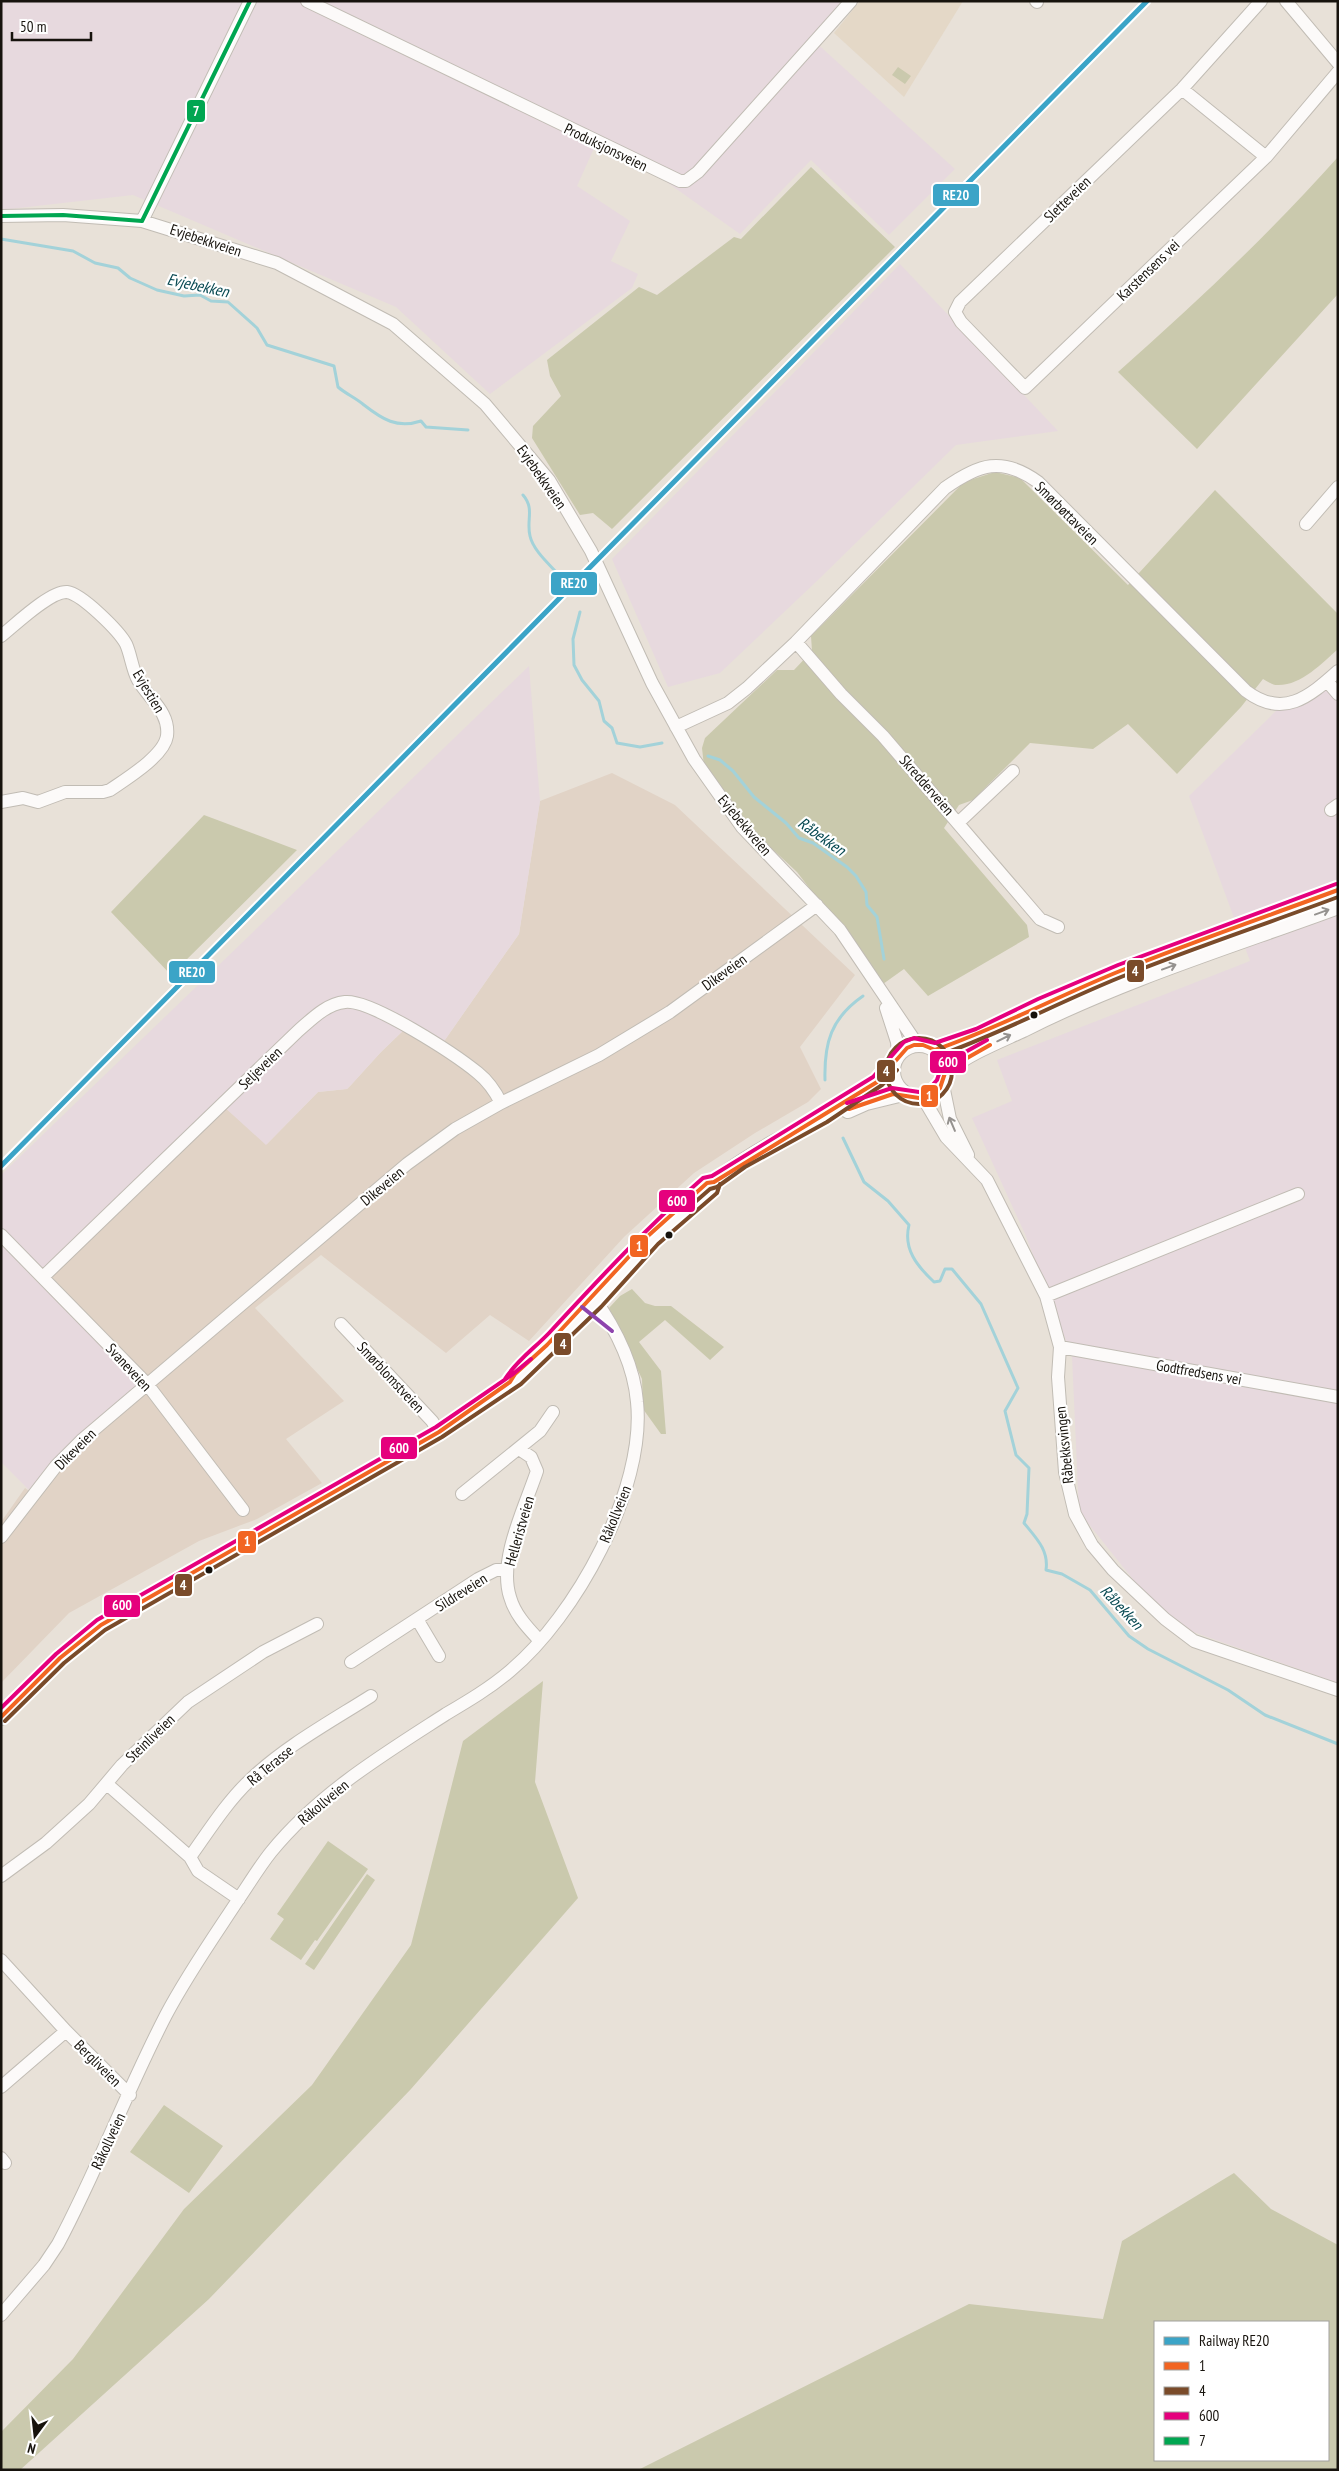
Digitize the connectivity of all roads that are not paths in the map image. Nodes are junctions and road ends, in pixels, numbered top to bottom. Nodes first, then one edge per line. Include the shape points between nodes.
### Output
1 (250, 1) edge
2 (307, 1) edge
3 (851, 1) edge
4 (1261, 1) edge
5 (1286, 1) edge
6 (1338, 63) edge
7 (1338, 72) edge
8 (1182, 89) junction
9 (1266, 157) junction
10 (1, 216) edge
11 (142, 221) junction
12 (955, 312) joint
13 (1338, 487) edge
14 (1306, 524) dead end
15 (1, 636) edge
16 (796, 642) junction
17 (1338, 671) edge
18 (1328, 681) junction
19 (1338, 694) edge
20 (676, 726) junction
21 (1013, 771) dead end
22 (1, 802) edge
23 (959, 822) junction
24 (1338, 890) edge
25 (817, 905) junction
26 (1338, 906) edge
27 (1058, 927) dead end
28 (884, 998) junction
29 (917, 1044) junction
30 (935, 1050) junction
31 (895, 1060) junction
32 (944, 1077) junction
33 (903, 1093) junction
34 (923, 1098) junction
35 (501, 1103) junction
36 (824, 1117) junction
37 (970, 1160) junction
38 (1298, 1194) dead end
39 (1, 1235) edge
40 (44, 1277) junction
41 (1046, 1296) junction
42 (589, 1304) junction
43 (341, 1324) dead end
44 (1060, 1348) junction
45 (147, 1384) junction
46 (1338, 1397) edge
47 (553, 1412) dead end
48 (439, 1432) junction
49 (519, 1449) junction
50 (462, 1494) dead end
51 (243, 1510) dead end
52 (1, 1537) edge
53 (507, 1570) junction
54 (417, 1619) junction
55 (317, 1624) dead end
56 (540, 1641) junction
57 (439, 1656) dead end
58 (351, 1662) dead end
59 (1338, 1690) edge
60 (371, 1696) dead end
61 (1, 1717) edge
62 (107, 1784) junction
63 (190, 1857) junction
64 (1, 1876) edge
65 (239, 1899) junction
66 (1, 1960) edge
67 (66, 2031) junction
68 (1, 2087) edge
69 (130, 2095) junction
70 (1, 2315) edge

1 - 11 street
2 - 3 street, Produksjonsveien via 680,181 686,181 698,172
4 - 8 street, Sletteveien
5 - 6 street
7 - 9 street, Karstensens vei
8 - 9 street
8 - 12 street, Sletteveien via 960,302
9 - 12 street, Karstensens vei via 1025,388
10 - 11 street, Evjebekkveien via 63,214
11 - 20 street, Evjebekkveien via 277,263 393,324 485,404 548,480 600,566 652,683
13 - 14 street
15 - 22 street, Evjestien via 51,597 66,592 76,596 118,632 138,679 163,713 167,727 159,752 110,790 65,792 38,802 23,798
16 - 18 street, Smørbøttaveien via 945,488 978,468 1006,466 1023,471 1038,482 1257,700 1269,704 1292,702 1317,691
16 - 20 street, Smørbøttaveien via 728,703
16 - 23 street, Skredderveien
17 - 18 street, Smørbøttaveien
18 - 19 street
20 - 25 street, Evjebekkveien via 694,759 742,827
21 - 23 street
23 - 27 street, Skredderveien via 1040,919
24 - 30 main road via 1120,971 978,1035
25 - 28 street, Evjebekkveien via 871,973
25 - 35 street, Dikeveien via 670,1012 599,1055
32 -> 26 main road via 976,1052 1039,1020 1122,984
28 - 29 street, Evjebekkveien
28 - 31 street, Evjebekkveien via 897,1042
29 - 30 main road
29 - 31 main road via 906,1047
30 - 32 main road via 943,1059
31 - 33 main road via 892,1076
31 - 36 main road via 879,1080
32 - 34 main road via 934,1094
37 -> 32 street, Råbekksvingen via 950,1119
33 - 34 main road
33 - 36 main road
34 - 37 street, Råbekksvingen via 946,1137
35 - 40 street, Seljeveien via 478,1073 419,1034 369,1006 355,1002 332,1004 298,1031
35 - 45 street, Dikeveien via 455,1129 407,1164
36 - 42 main road via 742,1162 714,1182 707,1183 676,1210
37 - 41 street, Råbekksvingen via 988,1180
38 - 41 street
39 - 40 street, Svaneveien
40 - 45 street, Svaneveien
41 - 44 street, Råbekksvingen
42 - 48 main road via 510,1382
42 - 56 street, Råkollveien via 612,1331 627,1358 637,1402 638,1430 624,1495 601,1550
43 - 48 street, Smørblomstveien via 432,1420
44 - 46 street, Godtfredsens vei
44 - 59 street, Råbekksvingen via 1058,1377 1065,1472 1075,1514 1092,1545 1158,1613 1194,1642
45 - 51 street, Svaneveien
45 - 52 street, Dikeveien via 56,1466
47 - 49 street via 540,1431
48 - 61 main road via 101,1626 60,1658
49 - 50 street
49 - 53 street, Helleristveien via 531,1457 537,1472 514,1536
53 - 54 street, Sildreveien via 496,1570
53 - 56 street, Helleristveien via 510,1596 520,1619
54 - 57 street
54 - 58 street, Sildreveien
55 - 62 street, Steinliveien via 263,1652 188,1702 122,1765
56 - 65 street, Råkollveien via 508,1673 322,1799 271,1852
60 - 63 street, Rå Terasse via 303,1739 249,1781
62 - 63 street
62 - 64 street, Steinliveien via 46,1843
63 - 65 street via 198,1871
65 - 69 street, Råkollveien via 167,2015
66 - 67 street, Bergliveien
67 - 68 street, Bergliveien
67 - 69 street, Bergliveien
69 - 70 street, Råkollveien via 58,2244

